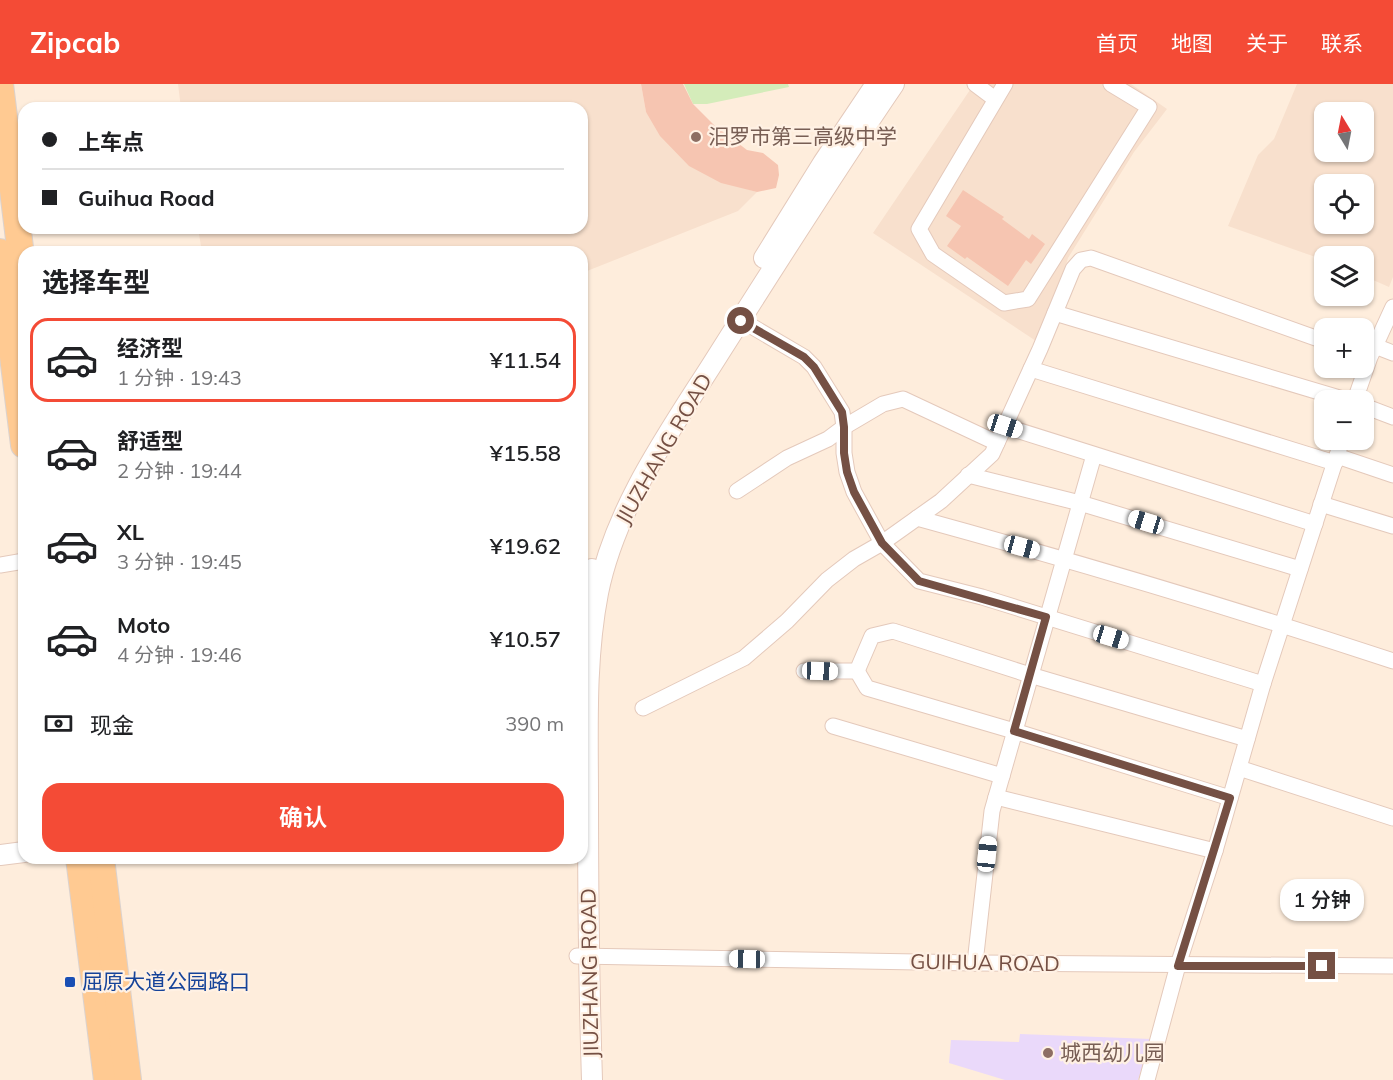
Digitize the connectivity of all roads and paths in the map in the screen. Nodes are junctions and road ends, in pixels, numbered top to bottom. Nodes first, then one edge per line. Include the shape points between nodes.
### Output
1 (0, 84) edge
2 (876, 84) edge
3 (894, 84) edge
4 (975, 84) edge
5 (1005, 84) edge
6 (1111, 84) edge
7 (995, 99) junction
8 (18, 231) edge
9 (0, 252) edge
10 (1393, 307) edge
11 (1055, 313) junction
12 (741, 321) junction
13 (1314, 337) edge
14 (1374, 345) edge
15 (1374, 353) edge
16 (1393, 353) edge
17 (1031, 369) junction
18 (1314, 390) edge
19 (18, 397) edge
20 (1374, 410) edge
21 (1393, 417) edge
22 (1005, 426) junction
23 (844, 427) junction
24 (997, 443) junction
25 (1339, 450) edge
26 (1094, 455) junction
27 (1336, 460) junction
28 (968, 475) junction
29 (1393, 475) edge
30 (737, 491) dead end
31 (1080, 502) junction
32 (1321, 504) junction
33 (917, 518) junction
34 (1315, 524) junction
35 (1393, 526) edge
36 (882, 543) junction
37 (1064, 558) junction
38 (18, 562) edge
39 (0, 565) edge
40 (1300, 569) junction
41 (588, 582) edge
42 (1046, 617) junction
43 (1282, 625) junction
44 (1393, 661) edge
45 (804, 671) dead end
46 (857, 671) junction
47 (1030, 675) junction
48 (1263, 684) junction
49 (588, 698) edge
50 (643, 708) dead end
51 (833, 726) dead end
52 (1014, 731) junction
53 (1247, 739) junction
54 (1239, 768) junction
55 (1002, 776) junction
56 (996, 797) junction
57 (1230, 798) junction
58 (1393, 818) edge
59 (1215, 851) junction
60 (18, 853) edge
61 (0, 855) edge
62 (80, 864) edge
63 (101, 864) edge
64 (576, 864) edge
65 (584, 864) edge
66 (582, 956) junction
67 (975, 963) junction
68 (1178, 966) junction
69 (1393, 966) edge
70 (107, 1080) edge
71 (128, 1080) edge
72 (579, 1080) edge
73 (592, 1080) edge
74 (1147, 1080) edge

1 - 8 main road
2 - 41 street, JIUZHANG ROAD via 658,429 602,538
3 - 12 street, JIUZHANG ROAD
4 - 7 street
5 - 7 street
6 - 7 street via 1149,107 1028,299 1004,303 933,254 919,229
9 - 19 main road
10 - 14 street
11 - 13 street via 1073,268 1081,260 1091,258
11 - 17 street
11 - 18 street
12 - 23 street via 809,362 842,412
12 - 49 street, JIUZHANG ROAD via 666,440 615,536 598,591
15 - 16 street
17 - 22 street
17 - 27 street
20 - 21 street
22 - 24 street
22 - 26 street
23 - 24 street via 884,404 903,399
23 - 30 street
23 - 36 street via 847,472
24 - 28 street via 992,454
25 - 27 street
26 - 31 street
26 - 34 street
27 - 29 street
27 - 32 street
28 - 31 street
28 - 33 street
31 - 37 street
31 - 40 street
32 - 34 street
32 - 35 street
33 - 36 street
33 - 37 street
34 - 40 street
36 - 42 street via 919,581
36 - 50 street via 827,580 744,658
37 - 42 street
37 - 43 street
38 - 39 street
40 - 43 street
42 - 47 street
42 - 48 street
43 - 44 street
43 - 48 street
45 - 46 street
46 - 47 street via 872,636 893,631
46 - 52 street via 867,688
47 - 52 street
47 - 53 street
48 - 53 street
51 - 55 street
52 - 55 street
52 - 57 street
53 - 54 street
54 - 57 street
54 - 58 street
55 - 56 street
56 - 59 street
56 - 67 street
57 - 59 street
59 - 68 street
60 - 61 street
62 - 70 main road
63 - 71 main road
64 - 66 street, JIUZHANG ROAD
65 - 66 street, JIUZHANG ROAD
66 - 67 street, GUIHUA ROAD
66 - 72 street, JIUZHANG ROAD
66 - 73 street, JIUZHANG ROAD
67 - 68 street, GUIHUA ROAD
68 - 69 street, GUIHUA ROAD
68 - 74 street

